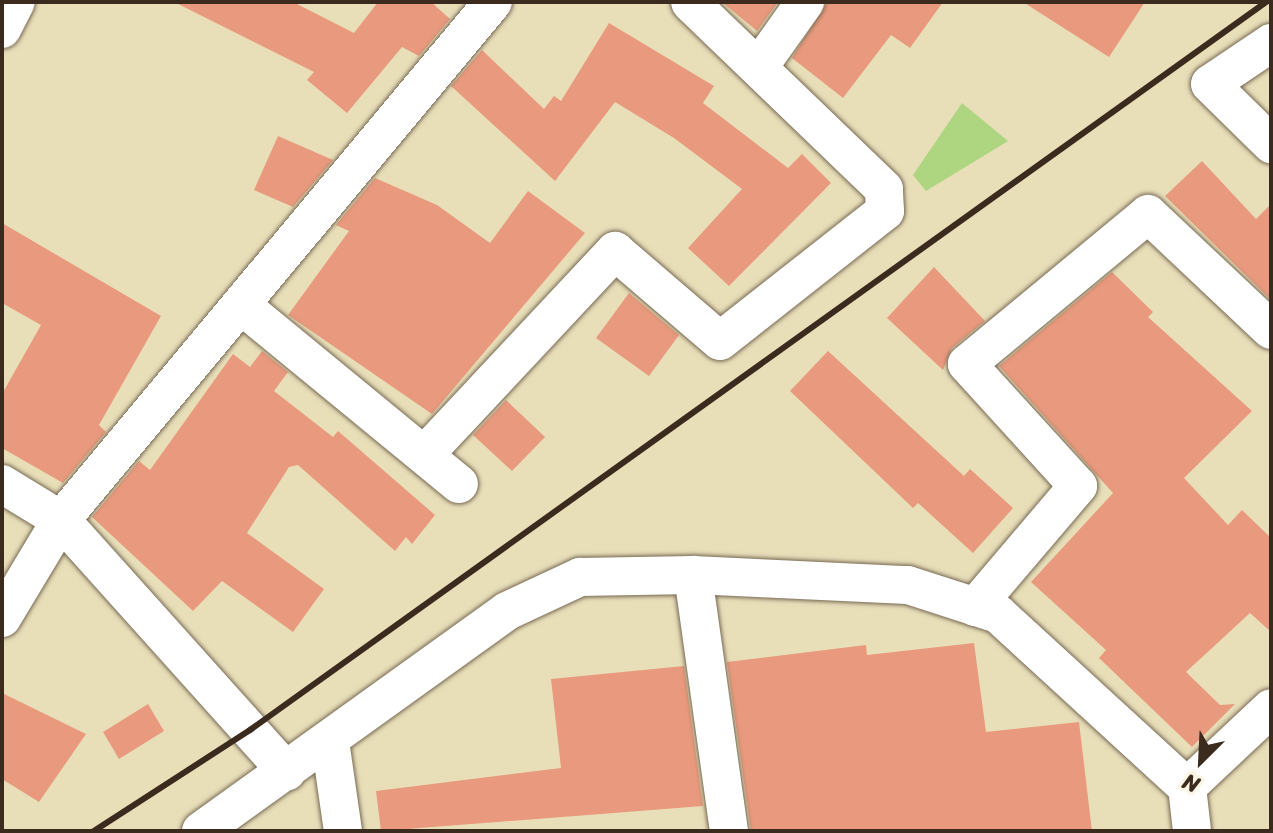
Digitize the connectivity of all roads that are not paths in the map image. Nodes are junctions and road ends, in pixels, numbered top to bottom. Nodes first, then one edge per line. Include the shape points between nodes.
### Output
1 (16, 2) edge
2 (493, 2) edge
3 (690, 2) edge
4 (805, 2) edge
5 (2, 29) edge
6 (1271, 43) edge
7 (761, 64) junction
8 (1271, 144) edge
9 (241, 305) junction
10 (1271, 330) edge
11 (426, 453) junction
12 (2, 484) edge
13 (459, 484) dead end
14 (61, 520) junction
15 (693, 575) junction
16 (975, 607) junction
17 (2, 618) edge
18 (1271, 708) edge
19 (330, 741) junction
20 (287, 772) junction
21 (1187, 787) junction
22 (201, 831) edge
23 (343, 831) edge
24 (729, 831) edge
25 (1192, 831) edge

1 - 5 street
2 - 9 street
3 - 7 street
4 - 7 street
6 - 8 street via 1210,84
7 - 11 street via 884,189 885,211 720,341 615,251
9 - 11 street
9 - 14 street
10 - 16 street via 1148,214 967,364 1078,486
11 - 13 street
12 - 14 street
14 - 17 street
14 - 20 street
15 - 16 street via 908,585
15 - 19 street via 580,577 507,611
15 - 24 street
16 - 21 street via 998,614
18 - 21 street
19 - 20 street
19 - 23 street
20 - 22 street
21 - 25 street

